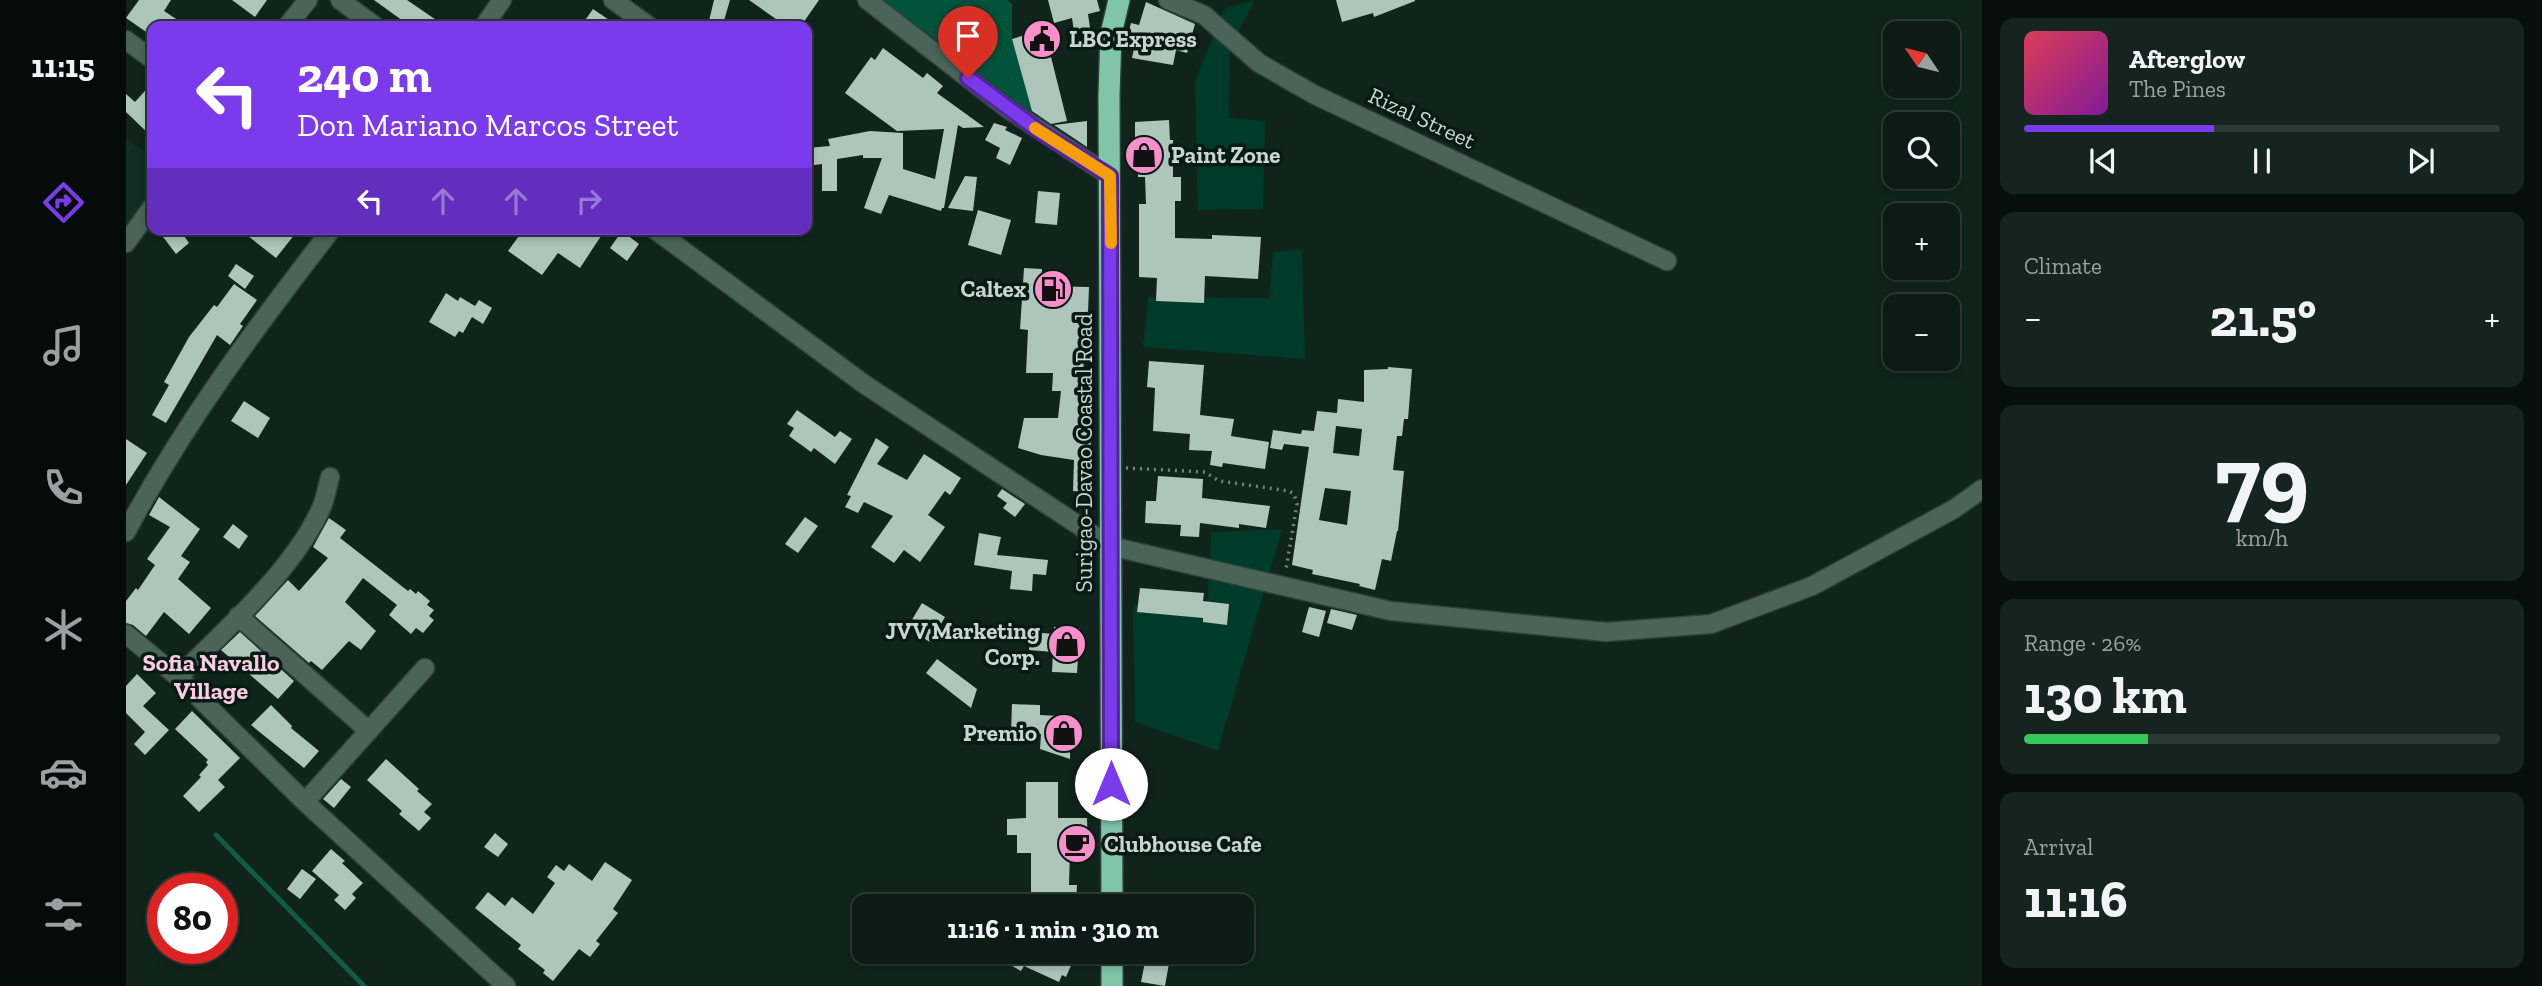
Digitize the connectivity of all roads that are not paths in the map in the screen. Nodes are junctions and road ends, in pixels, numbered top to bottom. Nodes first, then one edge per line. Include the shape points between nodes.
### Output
1 (307, 0) edge
2 (340, 0) edge
3 (502, 0) edge
4 (613, 0) edge
5 (867, 0) edge
6 (1119, 0) edge
7 (1168, 0) edge
8 (291, 21) edge
9 (368, 21) edge
10 (487, 21) edge
11 (642, 21) edge
12 (126, 40) edge
13 (147, 55) edge
14 (1110, 176) junction
15 (147, 214) edge
16 (327, 235) edge
17 (662, 235) edge
18 (126, 243) edge
19 (1667, 261) dead end
20 (330, 477) dead end
21 (1982, 489) edge
22 (126, 532) edge
23 (1110, 546) junction
24 (238, 617) junction
25 (126, 635) edge
26 (425, 668) dead end
27 (178, 677) junction
28 (369, 731) junction
29 (305, 802) junction
30 (1112, 894) edge
31 (1112, 964) edge
32 (506, 986) edge
33 (1112, 986) edge

1 - 8 street
2 - 9 street
3 - 10 street
4 - 11 street
5 - 14 street via 1008,109
6 - 14 highway, Surigao-Davao Coastal Road via 1110,49
7 - 19 street, Rizal Street via 1204,15 1259,63 1315,95
12 - 13 street
14 - 23 highway, Surigao-Davao Coastal Road
15 - 18 street
16 - 22 street via 202,403
17 - 23 street via 864,384
20 - 24 street via 320,512 292,555
21 - 23 street via 1812,586 1711,624 1606,632 1391,611
23 - 30 highway, Surigao-Davao Coastal Road
24 - 27 street
24 - 28 street
25 - 27 street
26 - 28 street
27 - 29 street
28 - 29 street
29 - 32 street
31 - 33 highway

